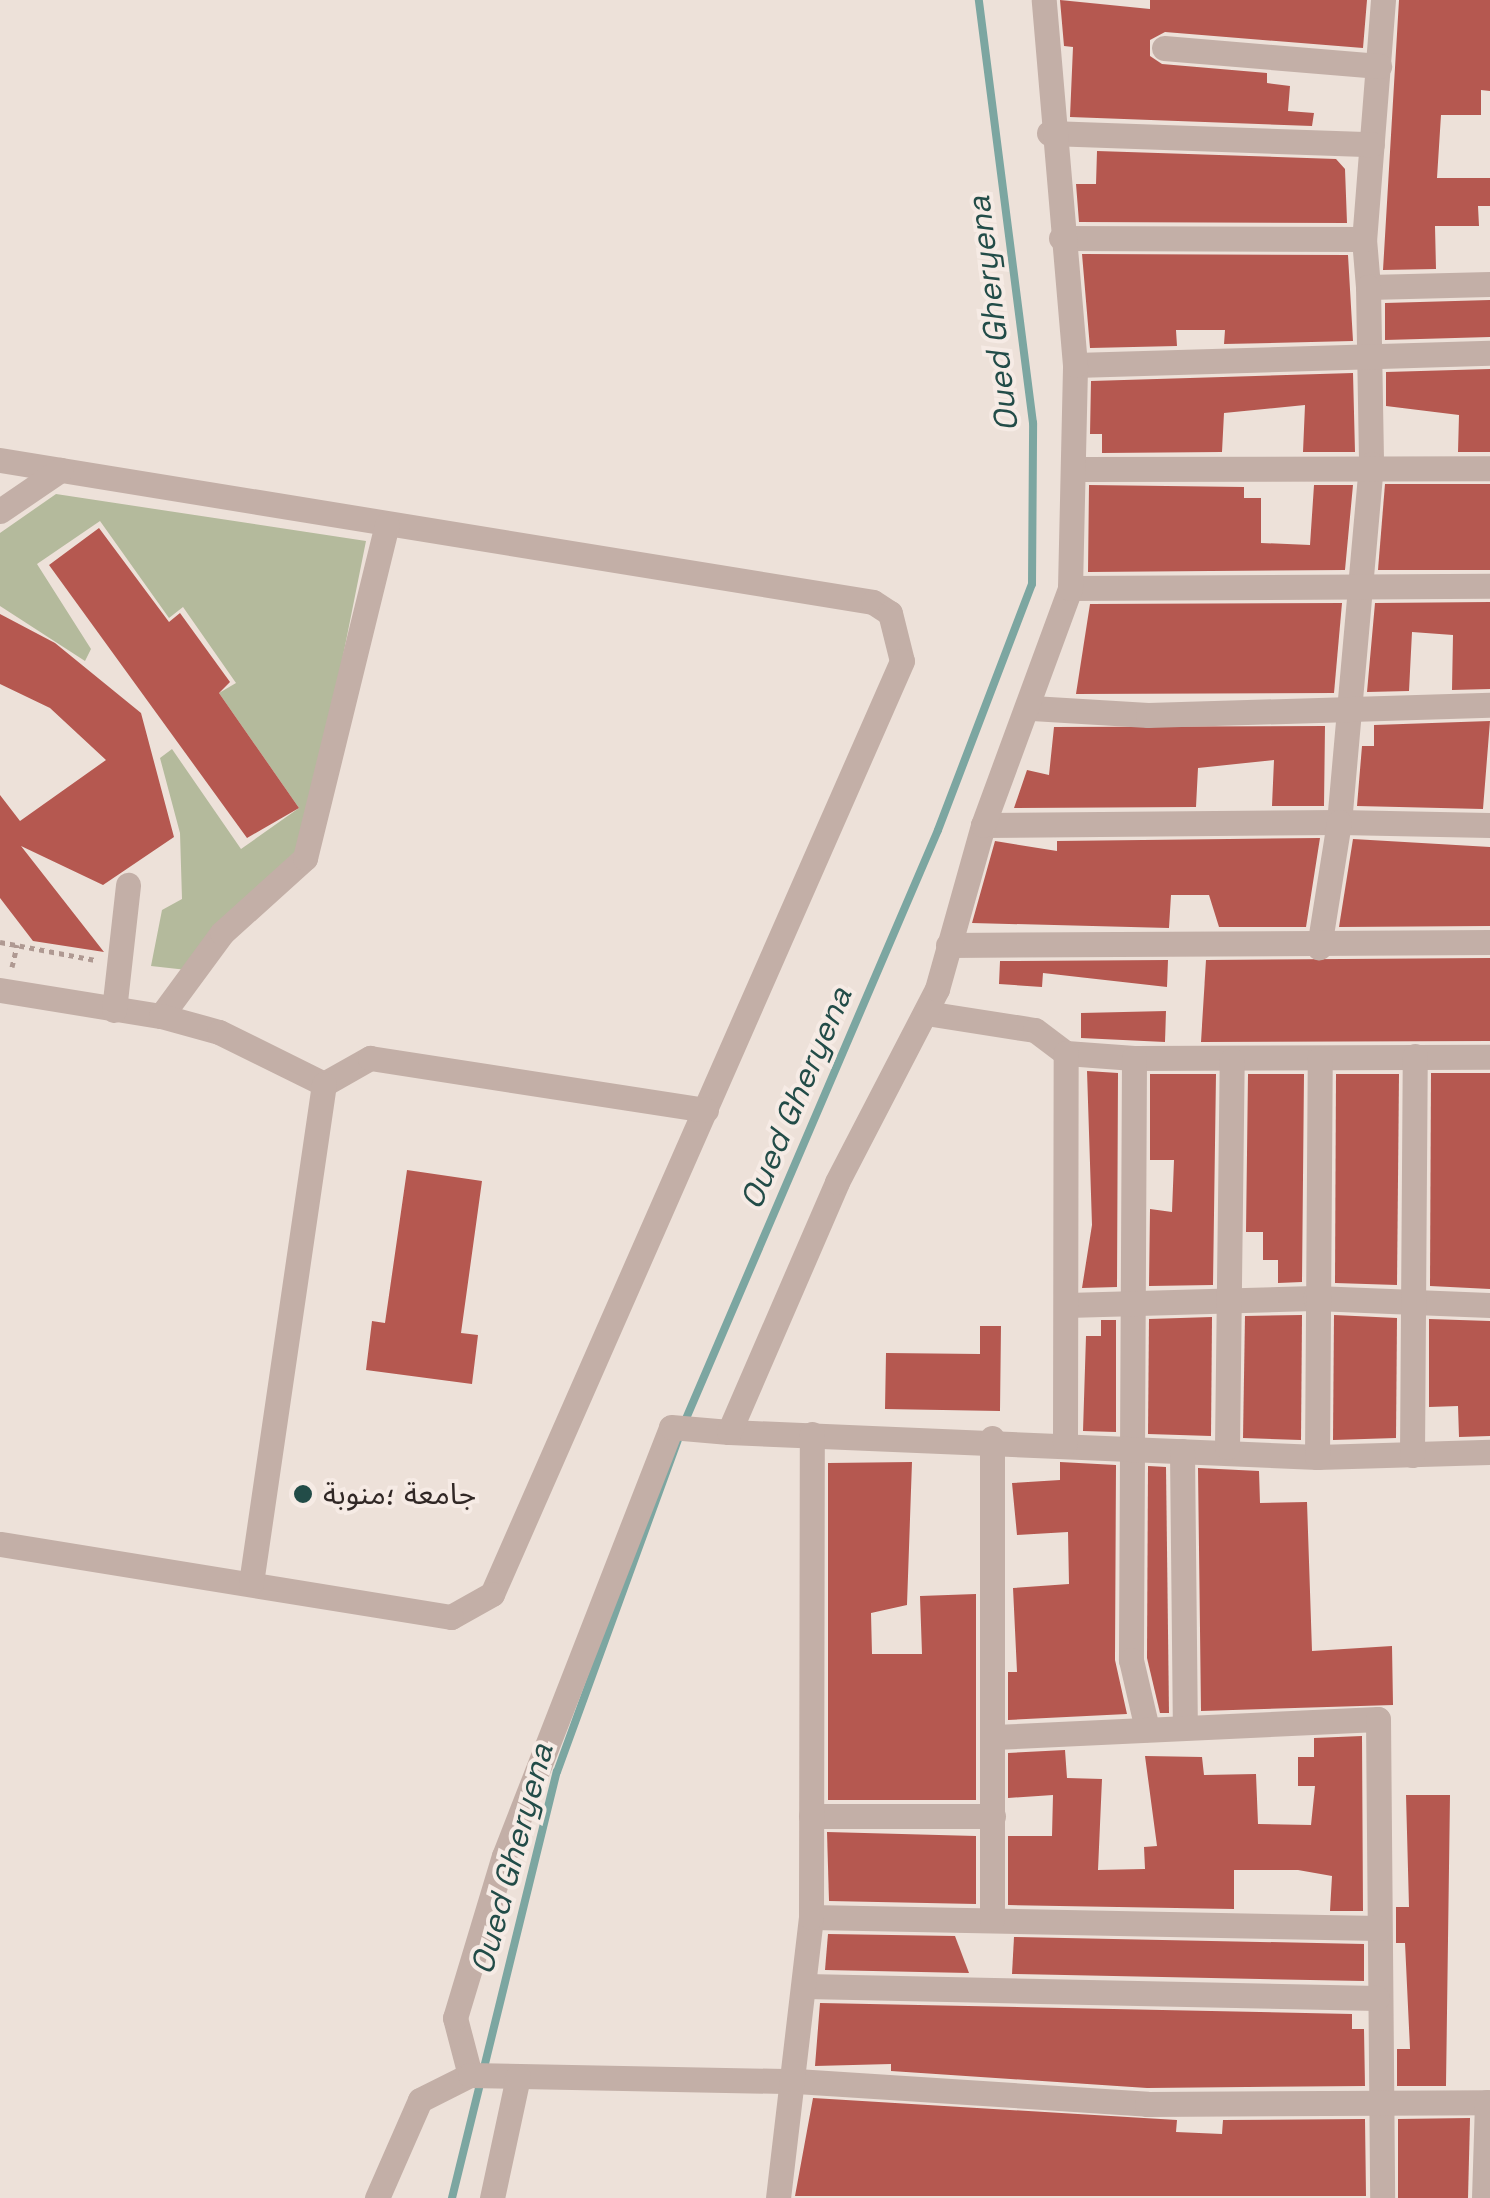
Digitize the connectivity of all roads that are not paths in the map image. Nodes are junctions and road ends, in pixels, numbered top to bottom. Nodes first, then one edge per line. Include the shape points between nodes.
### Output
1 (1044, 0) edge
2 (1384, 0) edge
3 (1164, 48) dead end
4 (1379, 66) junction
5 (1049, 133) junction
6 (1372, 144) junction
7 (1061, 238) junction
8 (1364, 239) junction
9 (1490, 284) edge
10 (1368, 286) junction
11 (1490, 352) edge
12 (1373, 353) junction
13 (1075, 365) junction
14 (0, 460) edge
15 (1371, 464) junction
16 (1490, 468) edge
17 (1078, 469) junction
18 (60, 470) junction
19 (0, 511) edge
20 (386, 525) junction
21 (1490, 586) edge
22 (1070, 588) junction
23 (1361, 591) junction
24 (1490, 704) edge
25 (1352, 706) junction
26 (1032, 708) junction
27 (1339, 822) junction
28 (983, 825) junction
29 (1490, 825) edge
30 (128, 885) dead end
31 (1490, 942) edge
32 (948, 945) junction
33 (1319, 947) junction
34 (0, 990) edge
35 (114, 1010) junction
36 (926, 1014) junction
37 (161, 1016) junction
38 (1066, 1052) junction
39 (1416, 1056) junction
40 (1490, 1057) edge
41 (1134, 1058) junction
42 (1232, 1060) junction
43 (1320, 1060) junction
44 (324, 1084) junction
45 (706, 1110) junction
46 (1314, 1298) junction
47 (1130, 1304) junction
48 (1232, 1304) junction
49 (1067, 1305) junction
50 (1415, 1305) junction
51 (1490, 1306) edge
52 (728, 1432) junction
53 (812, 1434) junction
54 (992, 1438) junction
55 (1065, 1444) junction
56 (1128, 1446) junction
57 (1226, 1447) junction
58 (1182, 1451) junction
59 (1490, 1452) edge
60 (1412, 1455) junction
61 (1317, 1458) junction
62 (0, 1544) edge
63 (251, 1583) junction
64 (1186, 1727) junction
65 (1147, 1729) junction
66 (994, 1737) junction
67 (811, 1816) junction
68 (993, 1816) junction
69 (811, 1917) junction
70 (992, 1920) junction
71 (1379, 1928) junction
72 (806, 1986) junction
73 (1377, 1998) junction
74 (494, 2076) junction
75 (796, 2081) junction
76 (1379, 2098) junction
77 (1489, 2102) edge
78 (376, 2198) edge
79 (492, 2198) edge
80 (778, 2198) edge
81 (1382, 2198) edge
82 (1484, 2198) edge

1 - 5 street
2 - 4 street
3 - 4 street
4 - 6 street
5 - 6 street
5 - 7 street
6 - 8 street
7 - 8 street
7 - 13 street
8 - 10 street
9 - 10 street
10 - 12 street
11 - 12 street
12 - 13 street
12 - 15 street
13 - 17 street
14 - 18 street
15 - 16 street
15 - 17 street
15 - 23 street
17 - 22 street
18 - 19 street
18 - 20 street
20 - 37 street via 315,839 222,932
20 - 45 street via 872,602 890,613 902,660 894,686
21 - 23 street
22 - 23 street
22 - 26 street
23 - 25 street
24 - 25 street
25 - 26 street via 1148,715
25 - 27 street
26 - 28 street
27 - 28 street
27 - 29 street
27 - 33 street
28 - 32 street
30 - 35 street
31 - 33 street
32 - 33 street
32 - 36 street
34 - 35 street
35 - 37 street
36 - 38 street via 1035,1030
36 - 52 street via 837,1182
37 - 44 street via 219,1032
38 - 41 street
38 - 49 street
39 - 40 street
39 - 43 street
39 - 50 street
41 - 42 street
41 - 47 street
42 - 43 street
42 - 48 street
43 - 46 street
44 - 45 street via 370,1058
44 - 63 street
45 - 63 street via 492,1594 451,1616
46 - 48 street
46 - 50 street
46 - 61 street
47 - 48 street
47 - 49 street
47 - 56 street
48 - 57 street
49 - 55 street
50 - 51 street
50 - 60 street
52 - 53 street
52 - 74 street via 682,1427 504,1856 455,2018
53 - 54 street
53 - 67 street
54 - 55 street
54 - 66 street
55 - 56 street
56 - 58 street
56 - 65 street via 1132,1660
57 - 58 street
57 - 61 street
58 - 64 street
59 - 60 street
60 - 61 street
62 - 63 street
64 - 65 street
64 - 71 street via 1378,1719
65 - 66 street
66 - 68 street
67 - 68 street
67 - 69 street
68 - 70 street
69 - 70 street
69 - 72 street
70 - 71 street
71 - 73 street
72 - 73 street
72 - 75 street
73 - 76 street
74 - 75 street
74 - 78 street via 420,2100
74 - 79 street
75 - 76 street via 1147,2104
75 - 80 street
76 - 77 street
76 - 81 street
77 - 82 street

